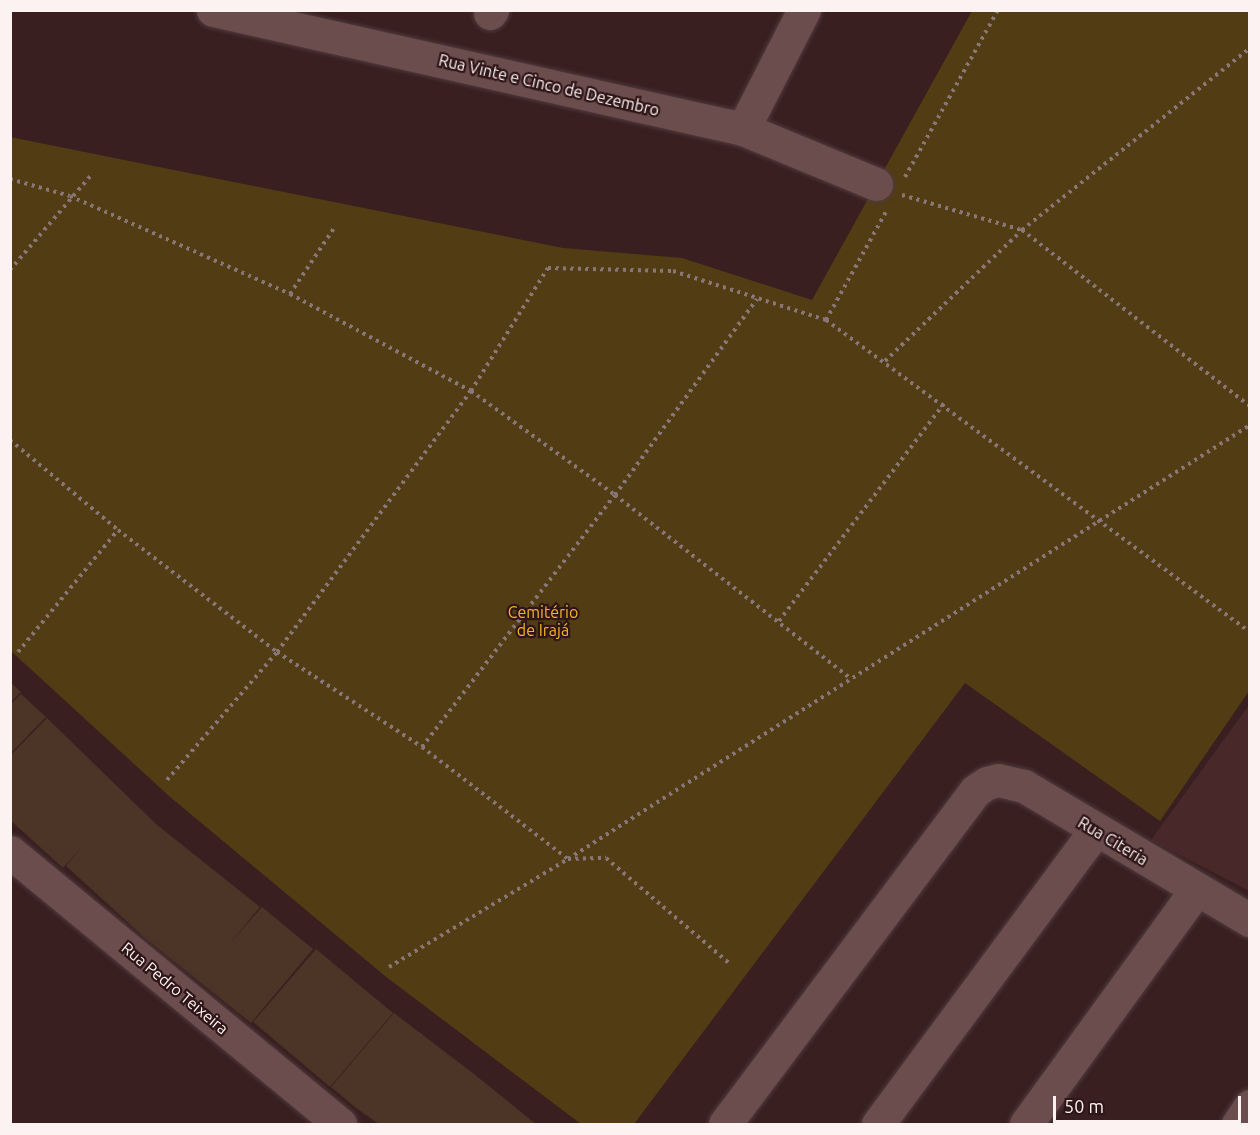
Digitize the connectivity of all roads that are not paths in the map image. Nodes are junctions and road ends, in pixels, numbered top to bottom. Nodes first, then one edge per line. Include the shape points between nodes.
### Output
1 (213, 10) edge
2 (804, 10) edge
3 (743, 129) junction
4 (886, 188) road end
5 (1095, 831) junction
6 (10, 852) edge
7 (1195, 891) junction
8 (1250, 920) edge
9 (1250, 1106) edge
10 (340, 1125) edge
11 (726, 1125) edge
12 (878, 1125) edge
13 (1026, 1125) edge
14 (1238, 1125) edge

1 - 3 street, Rua Vinte e Cinco de Dezembro
2 - 3 street
3 - 4 street, Rua Vinte e Cinco de Dezembro
5 - 7 street, Rua Citeria
5 - 11 street, Rua Citeria via 1024,786 998,780 975,791
5 - 12 street
6 - 10 street, Rua Pedro Teixeira
7 - 8 street, Rua Citeria
7 - 13 street
9 - 14 street

